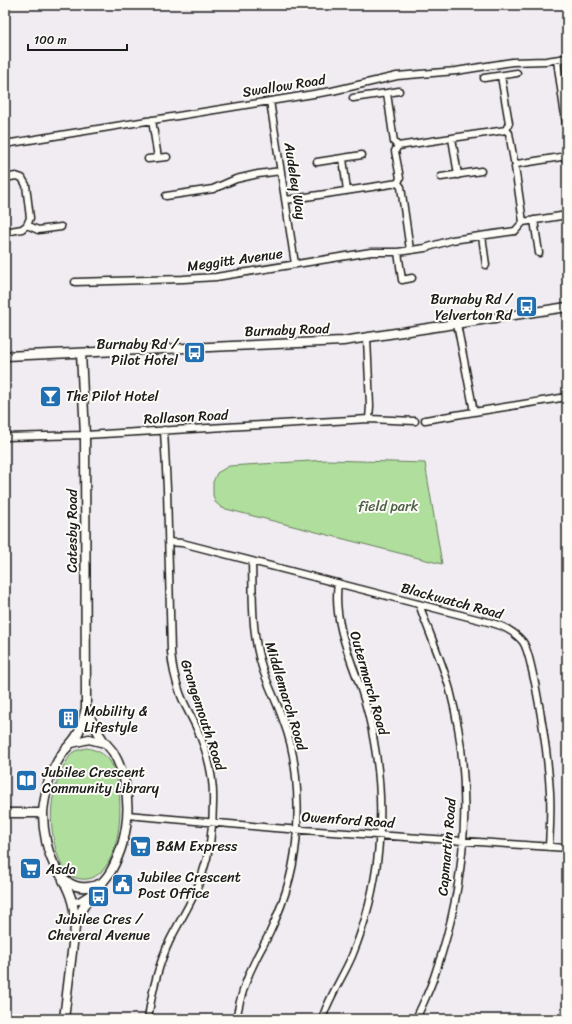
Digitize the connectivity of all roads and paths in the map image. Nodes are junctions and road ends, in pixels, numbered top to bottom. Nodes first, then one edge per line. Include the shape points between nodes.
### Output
1 (567, 58) edge
2 (557, 60) junction
3 (517, 73) dead end
4 (502, 76) junction
5 (484, 78) dead end
6 (400, 91) dead end
7 (386, 93) junction
8 (353, 98) dead end
9 (270, 101) junction
10 (152, 120) junction
11 (506, 130) junction
12 (567, 131) edge
13 (452, 138) junction
14 (5, 144) edge
15 (398, 146) junction
16 (362, 155) dead end
17 (567, 156) edge
18 (167, 157) dead end
19 (158, 158) junction
20 (343, 158) junction
21 (148, 159) dead end
22 (317, 162) dead end
23 (517, 164) junction
24 (281, 171) junction
25 (481, 171) dead end
26 (458, 175) junction
27 (441, 177) dead end
28 (5, 178) edge
29 (398, 183) junction
30 (347, 191) junction
31 (166, 196) dead end
32 (286, 200) junction
33 (567, 215) edge
34 (534, 220) junction
35 (523, 222) junction
36 (27, 225) junction
37 (61, 227) dead end
38 (5, 232) edge
39 (482, 236) junction
40 (410, 250) junction
41 (398, 252) junction
42 (539, 253) dead end
43 (295, 264) junction
44 (486, 265) dead end
45 (412, 278) dead end
46 (74, 282) dead end
47 (567, 307) edge
48 (457, 324) junction
49 (367, 338) junction
50 (82, 353) junction
51 (5, 356) edge
52 (567, 397) edge
53 (474, 412) junction
54 (369, 419) junction
55 (425, 420) dead end
56 (415, 421) dead end
57 (164, 430) junction
58 (85, 435) junction
59 (5, 437) edge
60 (168, 542) junction
61 (252, 562) junction
62 (338, 583) junction
63 (419, 604) junction
64 (86, 708) junction
65 (72, 743) junction
66 (105, 743) junction
67 (5, 813) edge
68 (43, 813) junction
69 (127, 815) junction
70 (213, 822) junction
71 (298, 829) junction
72 (380, 834) junction
73 (463, 840) junction
74 (550, 847) junction
75 (567, 848) edge
76 (61, 876) junction
77 (103, 882) junction
78 (94, 891) junction
79 (73, 902) junction
80 (75, 927) junction
81 (64, 1019) edge
82 (148, 1019) edge
83 (236, 1019) edge
84 (322, 1019) edge
85 (416, 1019) edge

1 - 2 street, Swallow Road
2 - 9 street, Swallow Road via 512,62 448,72 397,76 332,91
2 - 12 street
3 - 4 street
4 - 5 street
4 - 11 street via 509,123
6 - 7 street
7 - 8 street
7 - 15 street via 394,142
9 - 10 street, Swallow Road
9 - 24 street, Audeley Way
10 - 14 street, Swallow Road
10 - 19 street
11 - 13 street
11 - 23 street
13 - 15 street
13 - 26 street
15 - 29 street via 395,150 400,178
16 - 20 street
17 - 23 street
18 - 19 street
19 - 21 street
20 - 22 street
20 - 30 street
23 - 35 street via 515,167
24 - 31 street via 236,179 213,189
24 - 32 street, Audeley Way
25 - 26 street
26 - 27 street
28 - 36 street via 22,178 26,185 30,218
29 - 30 street
29 - 40 street via 401,187
30 - 32 street
32 - 43 street, Audeley Way
33 - 34 street
34 - 35 street
34 - 42 street
35 - 39 street, Meggitt Avenue via 515,231
36 - 37 street via 38,230
36 - 38 street via 22,229
39 - 40 street, Meggitt Avenue
39 - 44 street
40 - 41 street, Meggitt Avenue
41 - 43 street, Meggitt Avenue via 370,252
41 - 45 street via 402,280
43 - 46 street, Meggitt Avenue via 216,277
47 - 48 street, Burnaby Road
48 - 49 street, Burnaby Road
48 - 53 street
49 - 50 street, Burnaby Road
49 - 54 street
50 - 51 street, Burnaby Road
50 - 58 street, Catesby Road
52 - 53 street
53 - 55 street
54 - 56 street, Rollason Road
54 - 57 street, Rollason Road
57 - 58 street, Rollason Road
57 - 60 street, Grangemouth Road
58 - 59 street, Rollason Road
58 - 64 street, Catesby Road
60 - 61 street, Blackwatch Road via 182,543
60 - 70 street, Grangemouth Road via 173,667 181,695 197,729 208,762
61 - 62 street, Blackwatch Road
61 - 71 street, Middlemarch Road via 253,622 262,667 288,733 297,790
62 - 63 street, Blackwatch Road
62 - 72 street, Outermarch Road via 337,602 341,628 367,708 374,744 380,790
63 - 73 street, Capmartin Road via 441,661 456,716 465,792
63 - 74 street, Blackwatch Road via 498,625 510,630 523,642 535,684 547,756
64 - 65 street, Catesby Road via 80,729
64 - 66 street, Catesby Road
65 - 66 street via 89,739
65 - 68 street via 56,764 48,786
66 - 69 street via 112,750 125,783
67 - 68 street
68 - 76 street via 49,851
69 - 70 street, Owenford Road
69 - 77 street via 117,861
70 - 71 street, Owenford Road
70 - 82 street, Grangemouth Road via 202,875 160,965
71 - 72 street, Owenford Road
71 - 83 street, Middlemarch Road via 288,886 270,933 243,987
72 - 73 street, Owenford Road
72 - 84 street, Outermarch Road via 374,882 364,922 352,956
73 - 74 street, Owenford Road
73 - 85 street, Capmartin Road via 449,928 436,974
74 - 75 street, Owenford Road
76 - 77 street via 68,883 83,888 94,887
76 - 79 street
77 - 78 street
78 - 79 street
78 - 80 street via 79,913
79 - 80 street
80 - 81 street

